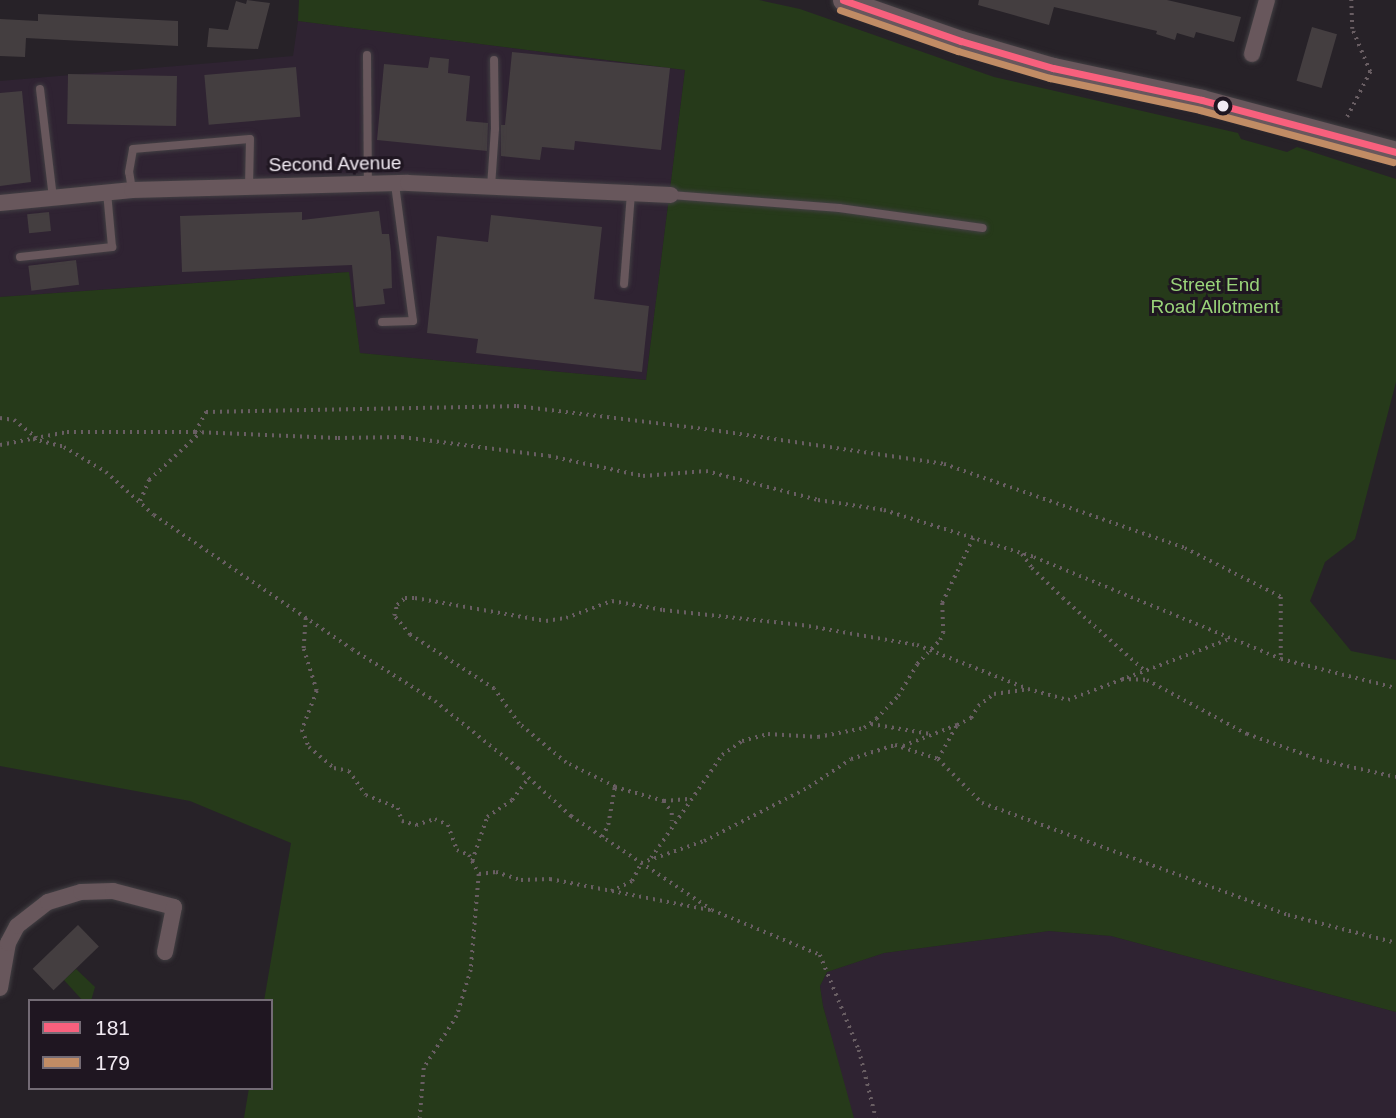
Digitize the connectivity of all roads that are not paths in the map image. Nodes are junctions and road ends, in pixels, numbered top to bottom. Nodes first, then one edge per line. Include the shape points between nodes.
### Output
1 (1267, 0) edge
2 (852, 2) edge
3 (1252, 54) dead end
4 (367, 55) dead end
5 (494, 60) dead end
6 (40, 89) dead end
7 (1396, 152) edge
8 (369, 184) junction
9 (395, 184) junction
10 (249, 187) junction
11 (491, 187) junction
12 (132, 190) junction
13 (107, 192) junction
14 (631, 193) junction
15 (671, 195) joint
16 (53, 198) junction
17 (0, 203) edge
18 (983, 228) dead end
19 (20, 257) dead end
20 (624, 284) dead end
21 (382, 322) dead end
22 (165, 952) dead end
23 (0, 988) edge

1 - 3 street
2 - 7 street via 1053,68 1202,100
4 - 8 lane
5 - 11 lane
6 - 16 lane
8 - 9 street, Second Avenue
8 - 10 street, Second Avenue
9 - 11 street, Second Avenue
9 - 21 lane via 413,321
10 - 12 street, Second Avenue
10 - 12 lane via 250,139 133,149
11 - 14 street, Second Avenue
12 - 13 street, Second Avenue
13 - 16 street, Second Avenue
13 - 19 lane via 112,247
14 - 15 street, Second Avenue
14 - 20 lane
15 - 18 lane via 838,208
16 - 17 street, Second Avenue
22 - 23 street via 174,906 113,891 81,892 48,902 18,926 8,943

